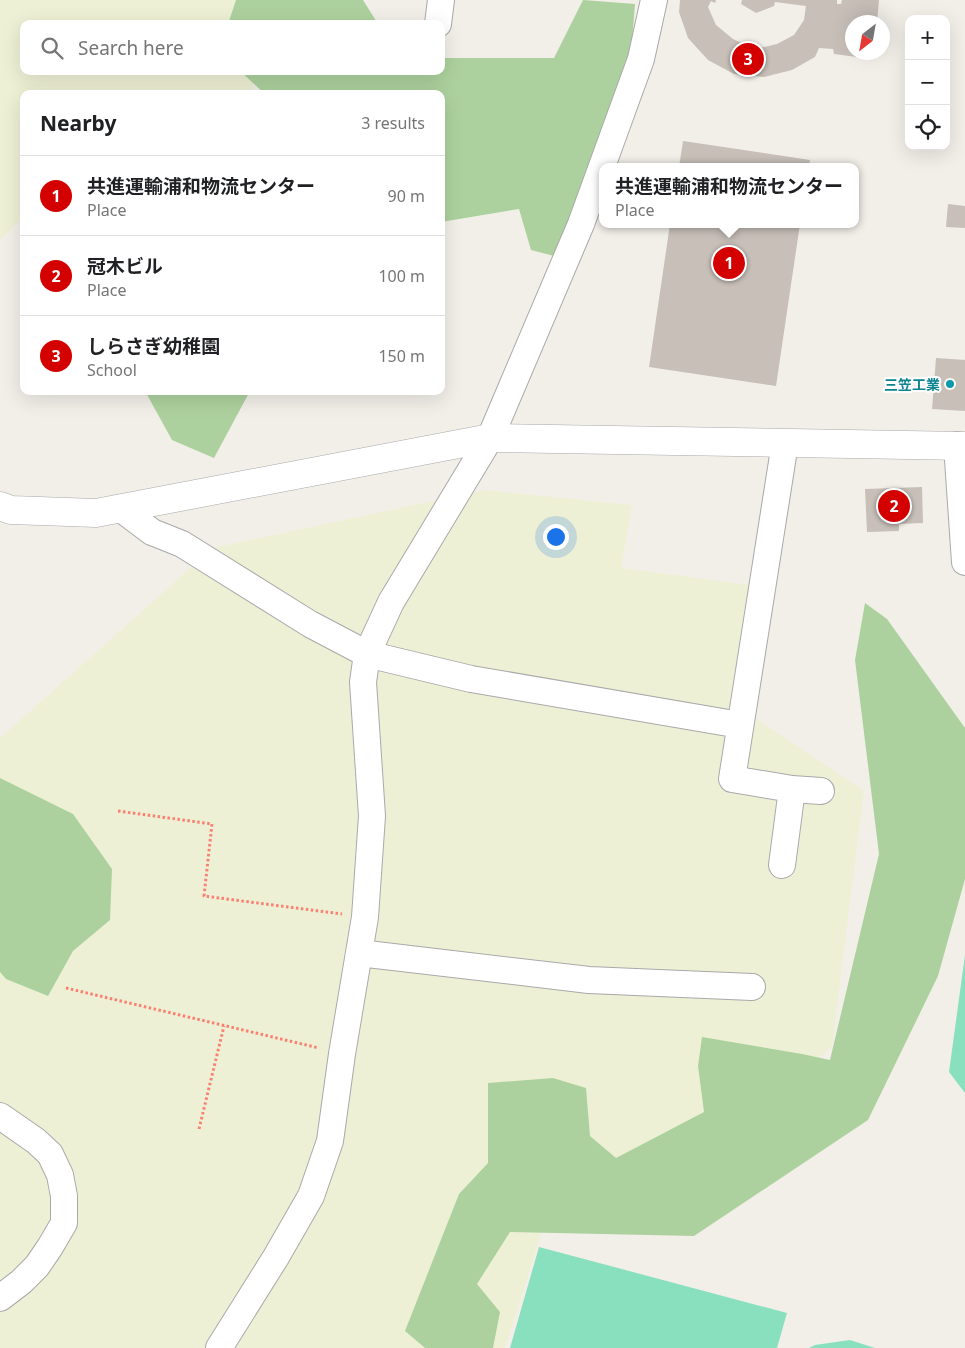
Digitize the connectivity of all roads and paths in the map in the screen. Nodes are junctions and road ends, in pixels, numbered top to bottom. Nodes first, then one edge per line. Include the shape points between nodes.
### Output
1 (441, 0) edge
2 (654, 0) edge
3 (438, 20) edge
4 (603, 163) edge
5 (599, 174) edge
6 (490, 438) junction
7 (785, 443) junction
8 (961, 445) edge
9 (0, 506) edge
10 (120, 508) junction
11 (965, 562) edge
12 (367, 654) junction
13 (740, 725) junction
14 (792, 789) junction
15 (821, 791) dead end
16 (118, 811) dead end
17 (782, 865) dead end
18 (365, 917) junction
19 (359, 953) junction
20 (752, 987) dead end
21 (66, 988) dead end
22 (224, 1026) junction
23 (342, 1054) junction
24 (0, 1116) edge
25 (199, 1129) dead end
26 (0, 1298) edge
27 (219, 1348) edge

1 - 3 street
2 - 4 street via 641,59
5 - 6 street
6 - 7 street
6 - 10 street
6 - 12 street via 391,602
7 - 8 street
7 - 13 street
8 - 11 street
9 - 10 street via 11,510 96,513
10 - 12 street via 152,532 182,544 310,624
12 - 13 street via 471,679
12 - 18 street via 363,682 372,816
13 - 14 street via 732,779
14 - 15 street
14 - 17 street
16 - 18 path via 212,824 204,896
18 - 19 street
19 - 20 street via 589,980
19 - 23 street
21 - 22 path
22 - 23 path
22 - 25 path
23 - 27 street via 330,1141 311,1196
24 - 26 street via 50,1154 60,1175 64,1223 37,1266

